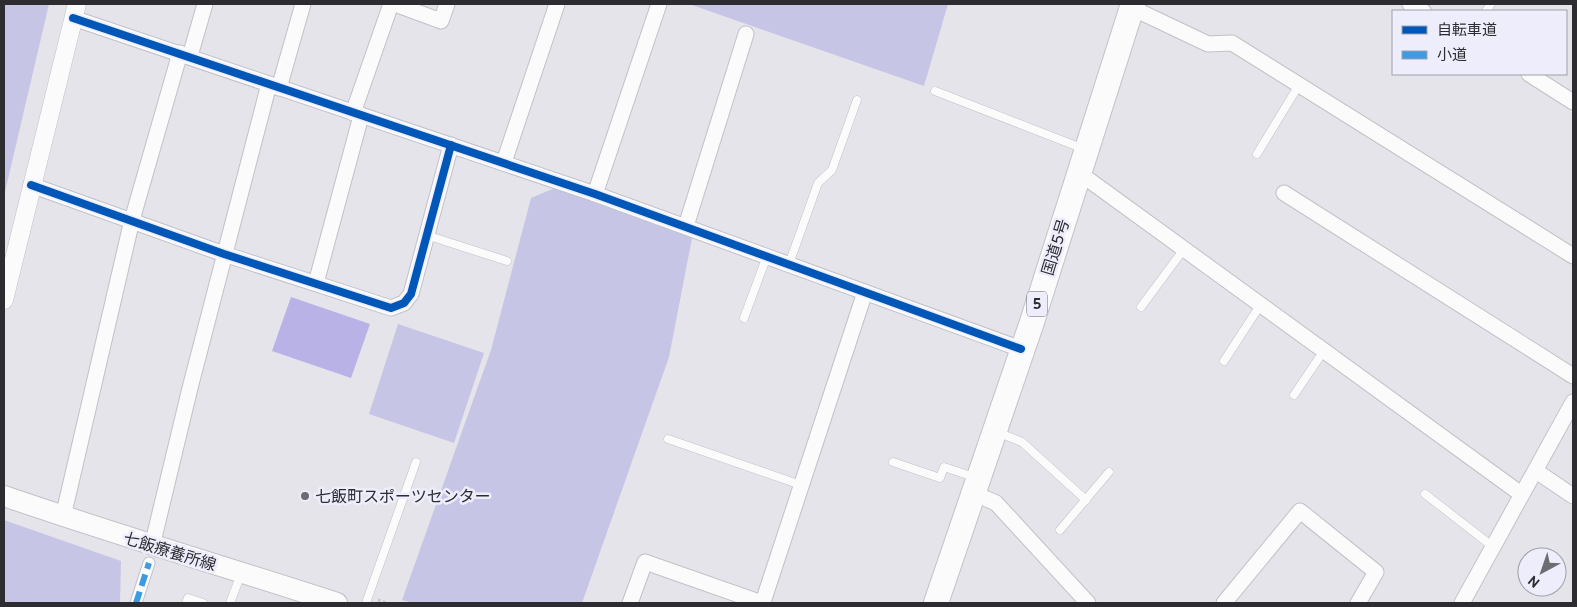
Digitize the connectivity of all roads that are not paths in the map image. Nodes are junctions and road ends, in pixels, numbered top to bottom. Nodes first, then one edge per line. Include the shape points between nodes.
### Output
1 (205, 4) edge
2 (303, 4) edge
3 (393, 4) edge
4 (447, 4) edge
5 (557, 4) edge
6 (659, 4) edge
7 (1410, 4) edge
8 (1132, 6) edge
9 (1421, 10) edge
10 (75, 11) edge
11 (746, 34) dead end
12 (185, 54) junction
13 (1530, 75) edge
14 (1299, 85) junction
15 (274, 86) junction
16 (935, 91) dead end
17 (857, 100) dead end
18 (1573, 102) edge
19 (357, 115) junction
20 (451, 145) junction
21 (1257, 154) dead end
22 (1082, 161) junction
23 (504, 162) junction
24 (31, 185) junction
25 (1284, 193) dead end
26 (595, 194) junction
27 (132, 220) junction
28 (686, 226) junction
29 (426, 235) junction
30 (1184, 249) junction
31 (224, 254) junction
32 (767, 256) junction
33 (1573, 256) edge
34 (507, 261) dead end
35 (789, 264) junction
36 (316, 283) junction
37 (865, 292) junction
38 (4, 300) edge
39 (1262, 304) junction
40 (1141, 307) dead end
41 (744, 318) dead end
42 (1021, 349) junction
43 (1325, 350) junction
44 (1224, 361) dead end
45 (1573, 376) edge
46 (1294, 395) dead end
47 (1573, 402) edge
48 (994, 430) junction
49 (668, 439) dead end
50 (416, 462) dead end
51 (893, 462) dead end
52 (1536, 471) junction
53 (1109, 472) dead end
54 (801, 485) junction
55 (975, 486) junction
56 (1424, 494) dead end
57 (1521, 494) junction
58 (4, 496) edge
59 (1573, 496) edge
60 (1086, 500) junction
61 (63, 517) junction
62 (1060, 530) dead end
63 (1492, 546) junction
64 (150, 555) junction
65 (242, 572) junction
66 (136, 603) edge
67 (186, 603) edge
68 (203, 603) edge
69 (230, 603) edge
70 (337, 603) edge
71 (366, 603) edge
72 (630, 603) edge
73 (763, 603) edge
74 (936, 603) edge
75 (1088, 603) edge
76 (1224, 603) edge
77 (1358, 603) edge
78 (1462, 603) edge

1 - 12 street
2 - 15 street
3 - 4 street via 441,21
3 - 19 street
5 - 23 street
6 - 26 street
7 - 9 street
8 - 14 street via 1208,44 1232,44
8 - 22 highway, 国道5号 / 5
10 - 12 street
10 - 24 street
11 - 28 street
12 - 15 street
12 - 27 street
13 - 18 street
14 - 21 lane
14 - 33 street
15 - 19 street
15 - 31 street
16 - 22 lane
17 - 35 lane via 832,170 818,183
19 - 20 street
19 - 36 street
20 - 23 street
20 - 29 street
22 - 30 street
22 - 42 highway, 国道5号 / 5
23 - 26 street
24 - 27 street
24 - 38 street
25 - 45 street
26 - 28 street
27 - 31 street
27 - 61 street
28 - 32 street
29 - 34 lane
29 - 36 street via 412,294 404,303 392,308
30 - 39 street
30 - 40 lane
31 - 36 street
31 - 64 street
32 - 35 street
32 - 41 lane
35 - 37 street
37 - 42 street
37 - 54 street
39 - 43 street
39 - 44 lane
42 - 48 highway, 国道5号 / 5
43 - 46 lane
43 - 57 street
47 - 52 street
48 - 55 highway, 国道5号 / 5
48 - 60 lane via 1022,442
49 - 54 lane
50 - 71 lane
51 - 55 lane via 940,478 944,467
52 - 57 street
52 - 59 street
53 - 60 lane
54 - 73 street
55 - 74 highway, 国道5号 / 5
55 - 75 street via 996,503
56 - 63 lane
57 - 63 street
58 - 61 main road, 七飯療養所線
60 - 62 lane
61 - 64 main road, 七飯療養所線
63 - 78 street
64 - 65 main road, 七飯療養所線
64 - 66 street
65 - 69 lane
65 - 70 main road, 七飯療養所線 via 294,593
67 - 68 lane via 188,598
72 - 73 street via 645,562
76 - 77 street via 1300,511 1376,572

